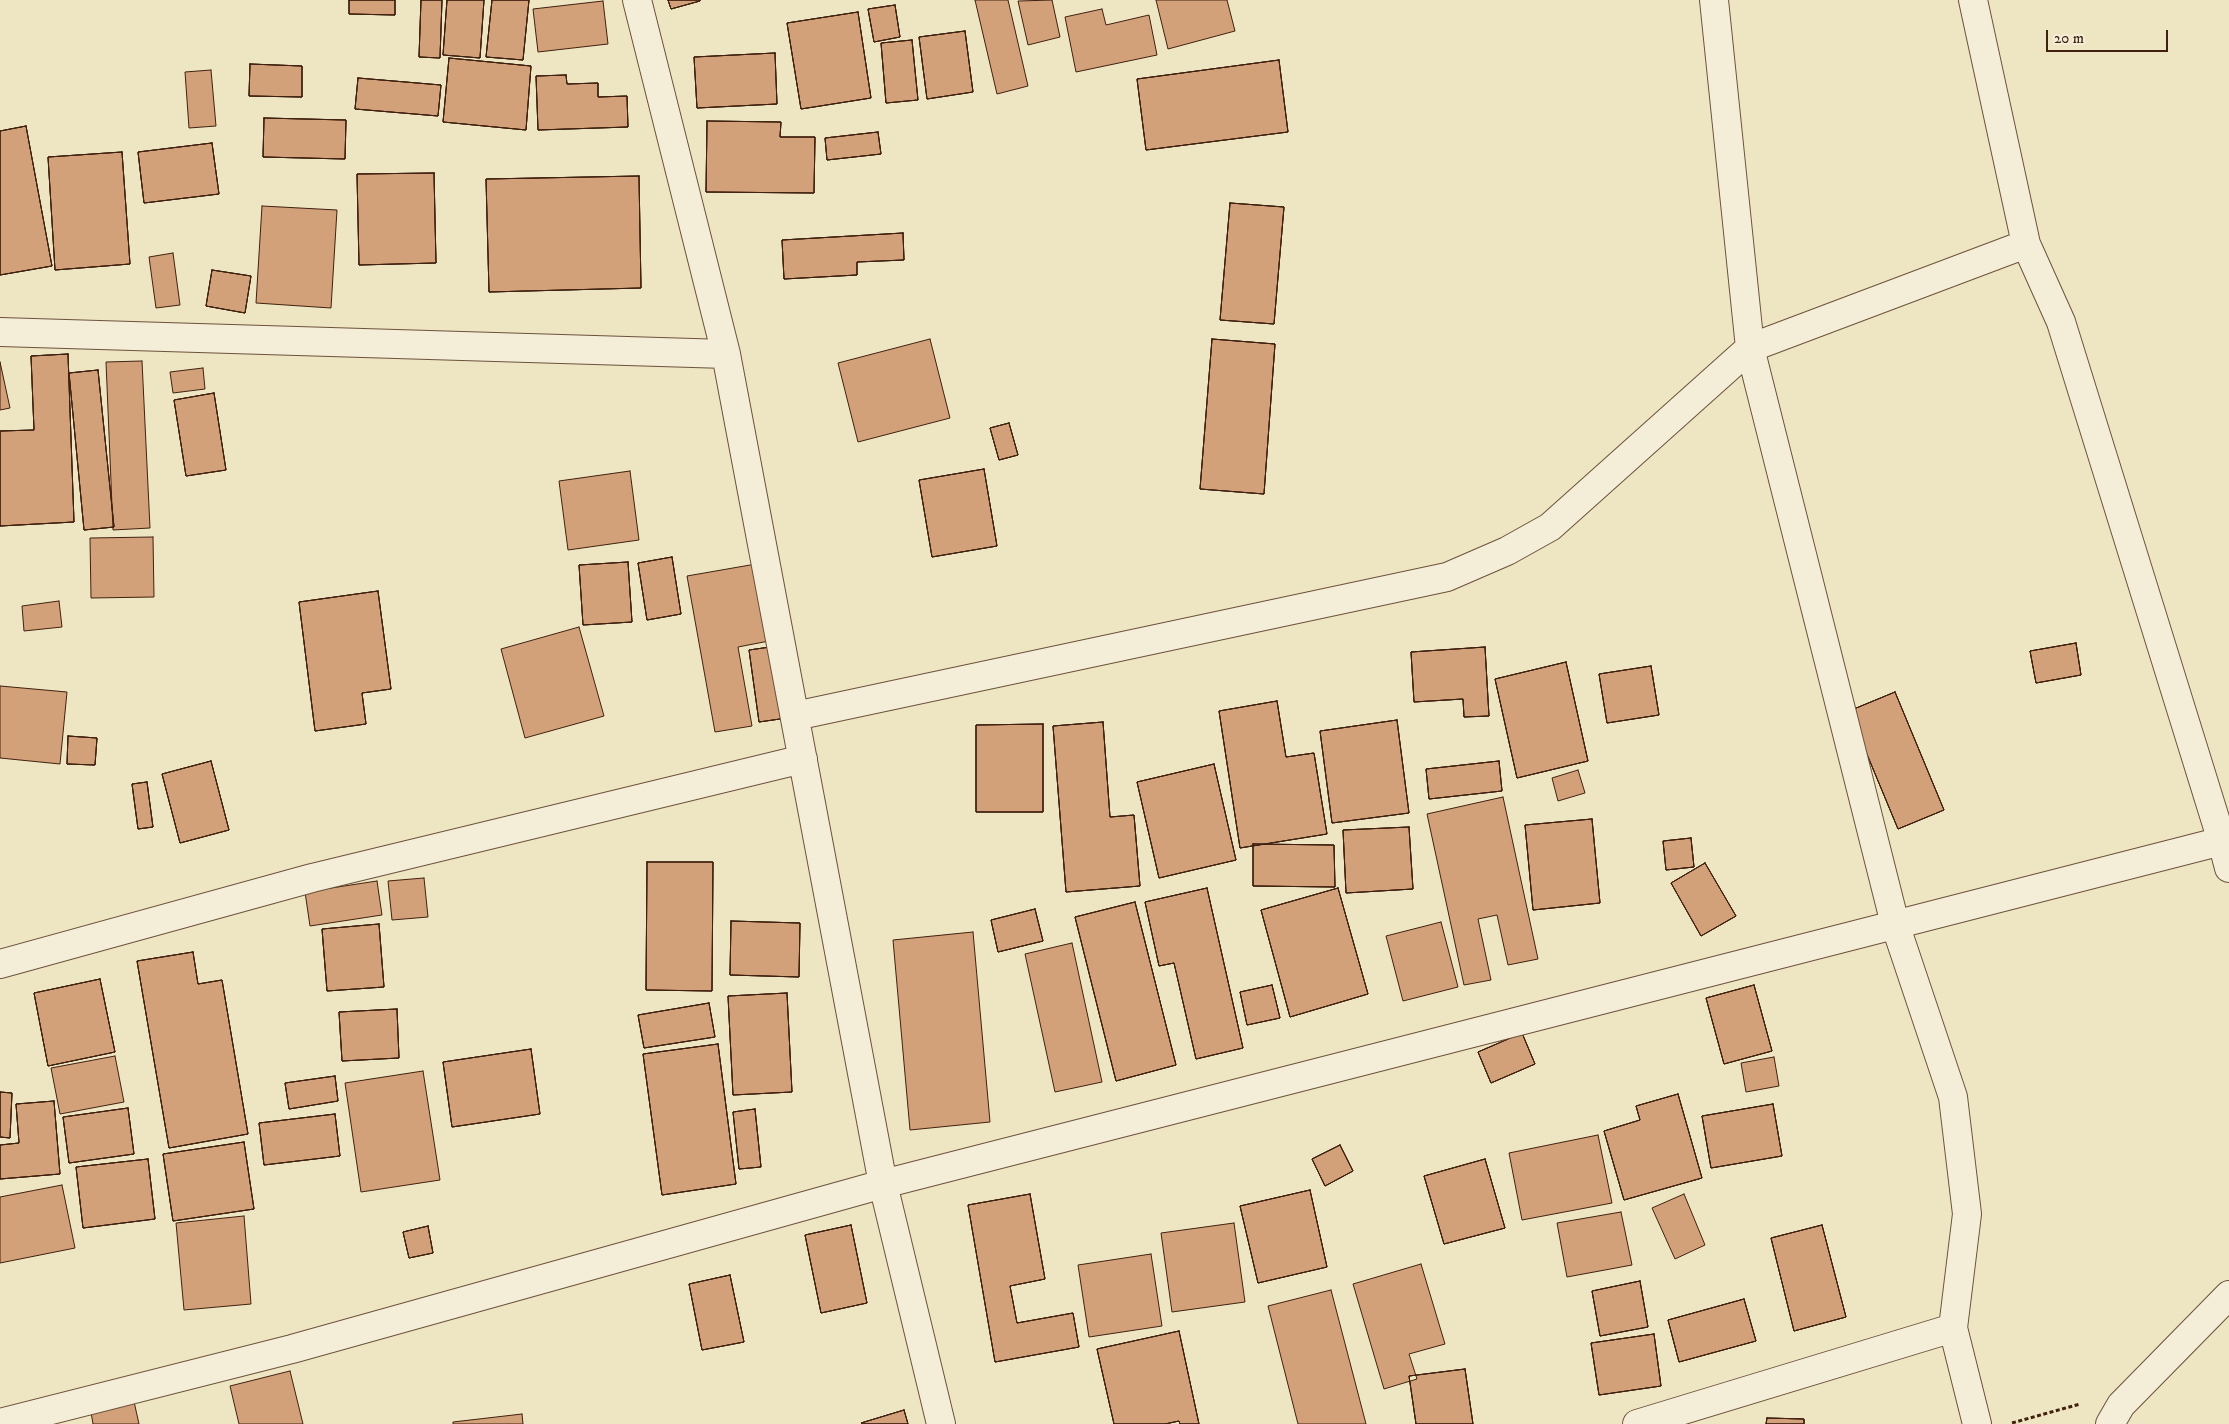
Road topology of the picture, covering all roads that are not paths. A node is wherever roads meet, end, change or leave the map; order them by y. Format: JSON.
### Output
{"nodes":[{"id":1,"x":637,"y":0,"type":"edge"},
{"id":2,"x":1714,"y":0,"type":"edge"},
{"id":3,"x":1973,"y":0,"type":"edge"},
{"id":4,"x":2026,"y":244,"type":"junction"},
{"id":5,"x":0,"y":332,"type":"edge"},
{"id":6,"x":1750,"y":348,"type":"junction"},
{"id":7,"x":726,"y":354,"type":"junction"},
{"id":8,"x":795,"y":716,"type":"junction"},
{"id":9,"x":803,"y":759,"type":"junction"},
{"id":10,"x":2222,"y":841,"type":"junction"},
{"id":11,"x":2229,"y":868,"type":"edge"},
{"id":12,"x":1895,"y":924,"type":"junction"},
{"id":13,"x":0,"y":964,"type":"edge"},
{"id":14,"x":883,"y":1184,"type":"junction"},
{"id":15,"x":2229,"y":1296,"type":"edge"},
{"id":16,"x":1954,"y":1328,"type":"junction"},
{"id":17,"x":2116,"y":1414,"type":"edge"},
{"id":18,"x":0,"y":1423,"type":"edge"},
{"id":19,"x":941,"y":1424,"type":"edge"},
{"id":20,"x":1637,"y":1424,"type":"edge"},
{"id":21,"x":1977,"y":1424,"type":"edge"}],
"edges":[{"from":1,"to":7,"type":"street"},
{"from":2,"to":6,"type":"street"},
{"from":3,"to":4,"type":"street"},
{"from":4,"to":6,"type":"street"},
{"from":4,"to":10,"type":"street"},
{"from":5,"to":7,"type":"street"},
{"from":6,"to":8,"type":"street"},
{"from":6,"to":12,"type":"street"},
{"from":7,"to":8,"type":"street"},
{"from":8,"to":9,"type":"street"},
{"from":9,"to":13,"type":"street"},
{"from":9,"to":14,"type":"street"},
{"from":10,"to":11,"type":"street"},
{"from":10,"to":12,"type":"street"},
{"from":12,"to":14,"type":"street"},
{"from":12,"to":16,"type":"street"},
{"from":14,"to":18,"type":"street"},
{"from":14,"to":19,"type":"street"},
{"from":15,"to":17,"type":"street"},
{"from":16,"to":20,"type":"street"},
{"from":16,"to":21,"type":"street"}]}
